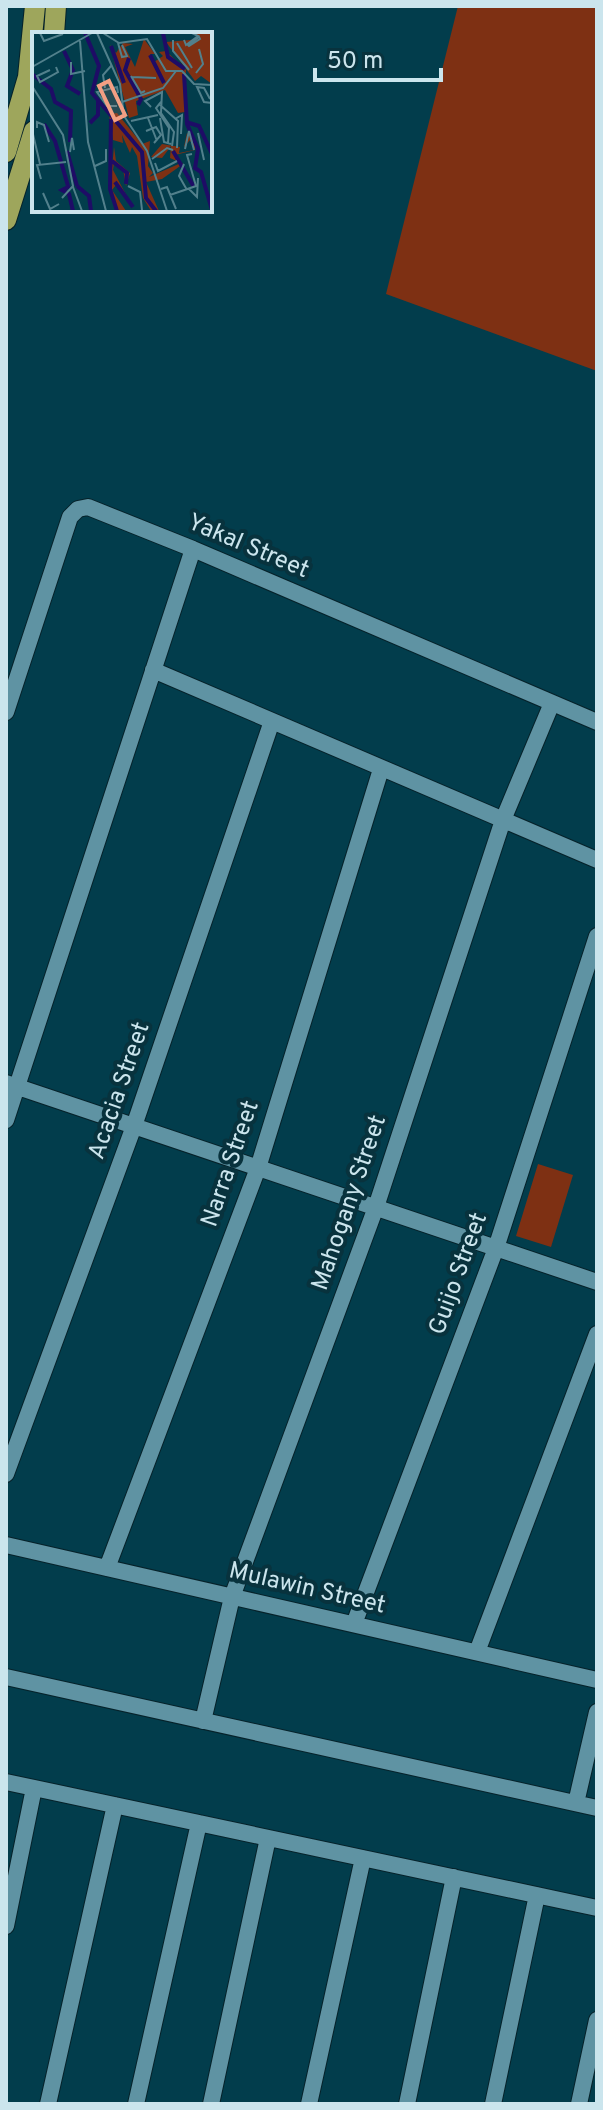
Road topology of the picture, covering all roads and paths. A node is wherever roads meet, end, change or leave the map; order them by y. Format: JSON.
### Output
{"nodes":[{"id":1,"x":35,"y":6,"type":"edge"},
{"id":2,"x":56,"y":6,"type":"edge"},
{"id":3,"x":32,"y":32,"type":"edge"},
{"id":4,"x":54,"y":32,"type":"edge"},
{"id":5,"x":32,"y":36,"type":"edge"},
{"id":6,"x":32,"y":137,"type":"edge"},
{"id":7,"x":6,"y":152,"type":"edge"},
{"id":8,"x":6,"y":220,"type":"edge"},
{"id":9,"x":193,"y":549,"type":"junction"},
{"id":10,"x":153,"y":670,"type":"junction"},
{"id":11,"x":552,"y":703,"type":"junction"},
{"id":12,"x":6,"y":712,"type":"edge"},
{"id":13,"x":272,"y":721,"type":"junction"},
{"id":14,"x":597,"y":722,"type":"edge"},
{"id":15,"x":381,"y":769,"type":"junction"},
{"id":16,"x":503,"y":820,"type":"junction"},
{"id":17,"x":597,"y":860,"type":"edge"},
{"id":18,"x":597,"y":936,"type":"edge"},
{"id":19,"x":12,"y":1085,"type":"edge"},
{"id":20,"x":6,"y":1120,"type":"edge"},
{"id":21,"x":134,"y":1126,"type":"junction"},
{"id":22,"x":258,"y":1168,"type":"junction"},
{"id":23,"x":376,"y":1207,"type":"junction"},
{"id":24,"x":496,"y":1248,"type":"junction"},
{"id":25,"x":597,"y":1282,"type":"edge"},
{"id":26,"x":597,"y":1334,"type":"edge"},
{"id":27,"x":6,"y":1474,"type":"edge"},
{"id":28,"x":6,"y":1545,"type":"edge"},
{"id":29,"x":107,"y":1568,"type":"junction"},
{"id":30,"x":232,"y":1597,"type":"junction"},
{"id":31,"x":354,"y":1624,"type":"junction"},
{"id":32,"x":477,"y":1652,"type":"junction"},
{"id":33,"x":6,"y":1677,"type":"edge"},
{"id":34,"x":597,"y":1680,"type":"edge"},
{"id":35,"x":597,"y":1712,"type":"edge"},
{"id":36,"x":203,"y":1721,"type":"junction"},
{"id":37,"x":6,"y":1782,"type":"edge"},
{"id":38,"x":34,"y":1788,"type":"junction"},
{"id":39,"x":576,"y":1803,"type":"junction"},
{"id":40,"x":115,"y":1805,"type":"junction"},
{"id":41,"x":597,"y":1808,"type":"edge"},
{"id":42,"x":199,"y":1823,"type":"junction"},
{"id":43,"x":268,"y":1838,"type":"junction"},
{"id":44,"x":363,"y":1858,"type":"junction"},
{"id":45,"x":454,"y":1877,"type":"junction"},
{"id":46,"x":537,"y":1895,"type":"junction"},
{"id":47,"x":597,"y":1908,"type":"edge"},
{"id":48,"x":6,"y":1926,"type":"edge"},
{"id":49,"x":597,"y":2020,"type":"edge"},
{"id":50,"x":48,"y":2104,"type":"edge"},
{"id":51,"x":136,"y":2104,"type":"edge"},
{"id":52,"x":211,"y":2104,"type":"edge"},
{"id":53,"x":309,"y":2104,"type":"edge"},
{"id":54,"x":407,"y":2104,"type":"edge"},
{"id":55,"x":493,"y":2104,"type":"edge"},
{"id":56,"x":579,"y":2104,"type":"edge"}],
"edges":[{"from":1,"to":3,"type":"main road"},
{"from":2,"to":4,"type":"main road"},
{"from":5,"to":7,"type":"main road"},
{"from":6,"to":8,"type":"main road"},
{"from":9,"to":10,"type":"street"},
{"from":9,"to":11,"type":"street","name":"Yakal Street"},
{"from":9,"to":12,"type":"street","name":"Yakal Street"},
{"from":10,"to":13,"type":"street"},
{"from":10,"to":19,"type":"street"},
{"from":11,"to":14,"type":"street","name":"Yakal Street"},
{"from":11,"to":16,"type":"street","name":"Mahogany Street"},
{"from":13,"to":15,"type":"street"},
{"from":13,"to":21,"type":"street","name":"Acacia Street"},
{"from":15,"to":16,"type":"street"},
{"from":15,"to":22,"type":"street","name":"Narra Street"},
{"from":16,"to":17,"type":"street"},
{"from":16,"to":23,"type":"street","name":"Mahogany Street"},
{"from":18,"to":24,"type":"street","name":"Guijo Street"},
{"from":19,"to":20,"type":"street"},
{"from":19,"to":21,"type":"street"},
{"from":21,"to":22,"type":"street"},
{"from":21,"to":27,"type":"street","name":"Acacia Street"},
{"from":22,"to":23,"type":"street"},
{"from":22,"to":29,"type":"street","name":"Narra Street"},
{"from":23,"to":24,"type":"street"},
{"from":23,"to":30,"type":"street","name":"Mahogany Street"},
{"from":24,"to":25,"type":"street"},
{"from":24,"to":31,"type":"street","name":"Guijo Street"},
{"from":26,"to":32,"type":"street"},
{"from":28,"to":29,"type":"street","name":"Mulawin Street"},
{"from":29,"to":30,"type":"street","name":"Mulawin Street"},
{"from":30,"to":31,"type":"street","name":"Mulawin Street"},
{"from":30,"to":36,"type":"street","name":"Mahogany Street"},
{"from":31,"to":32,"type":"street","name":"Mulawin Street"},
{"from":32,"to":34,"type":"street","name":"Mulawin Street"},
{"from":33,"to":36,"type":"street"},
{"from":35,"to":39,"type":"street"},
{"from":36,"to":39,"type":"street"},
{"from":37,"to":38,"type":"street"},
{"from":38,"to":40,"type":"street"},
{"from":38,"to":48,"type":"street"},
{"from":39,"to":41,"type":"street"},
{"from":40,"to":42,"type":"street"},
{"from":40,"to":50,"type":"street"},
{"from":42,"to":43,"type":"street"},
{"from":42,"to":51,"type":"street"},
{"from":43,"to":44,"type":"street"},
{"from":43,"to":52,"type":"street"},
{"from":44,"to":45,"type":"street"},
{"from":44,"to":53,"type":"street"},
{"from":45,"to":46,"type":"street"},
{"from":45,"to":54,"type":"street"},
{"from":46,"to":47,"type":"street"},
{"from":46,"to":55,"type":"street"},
{"from":49,"to":56,"type":"street"}]}
